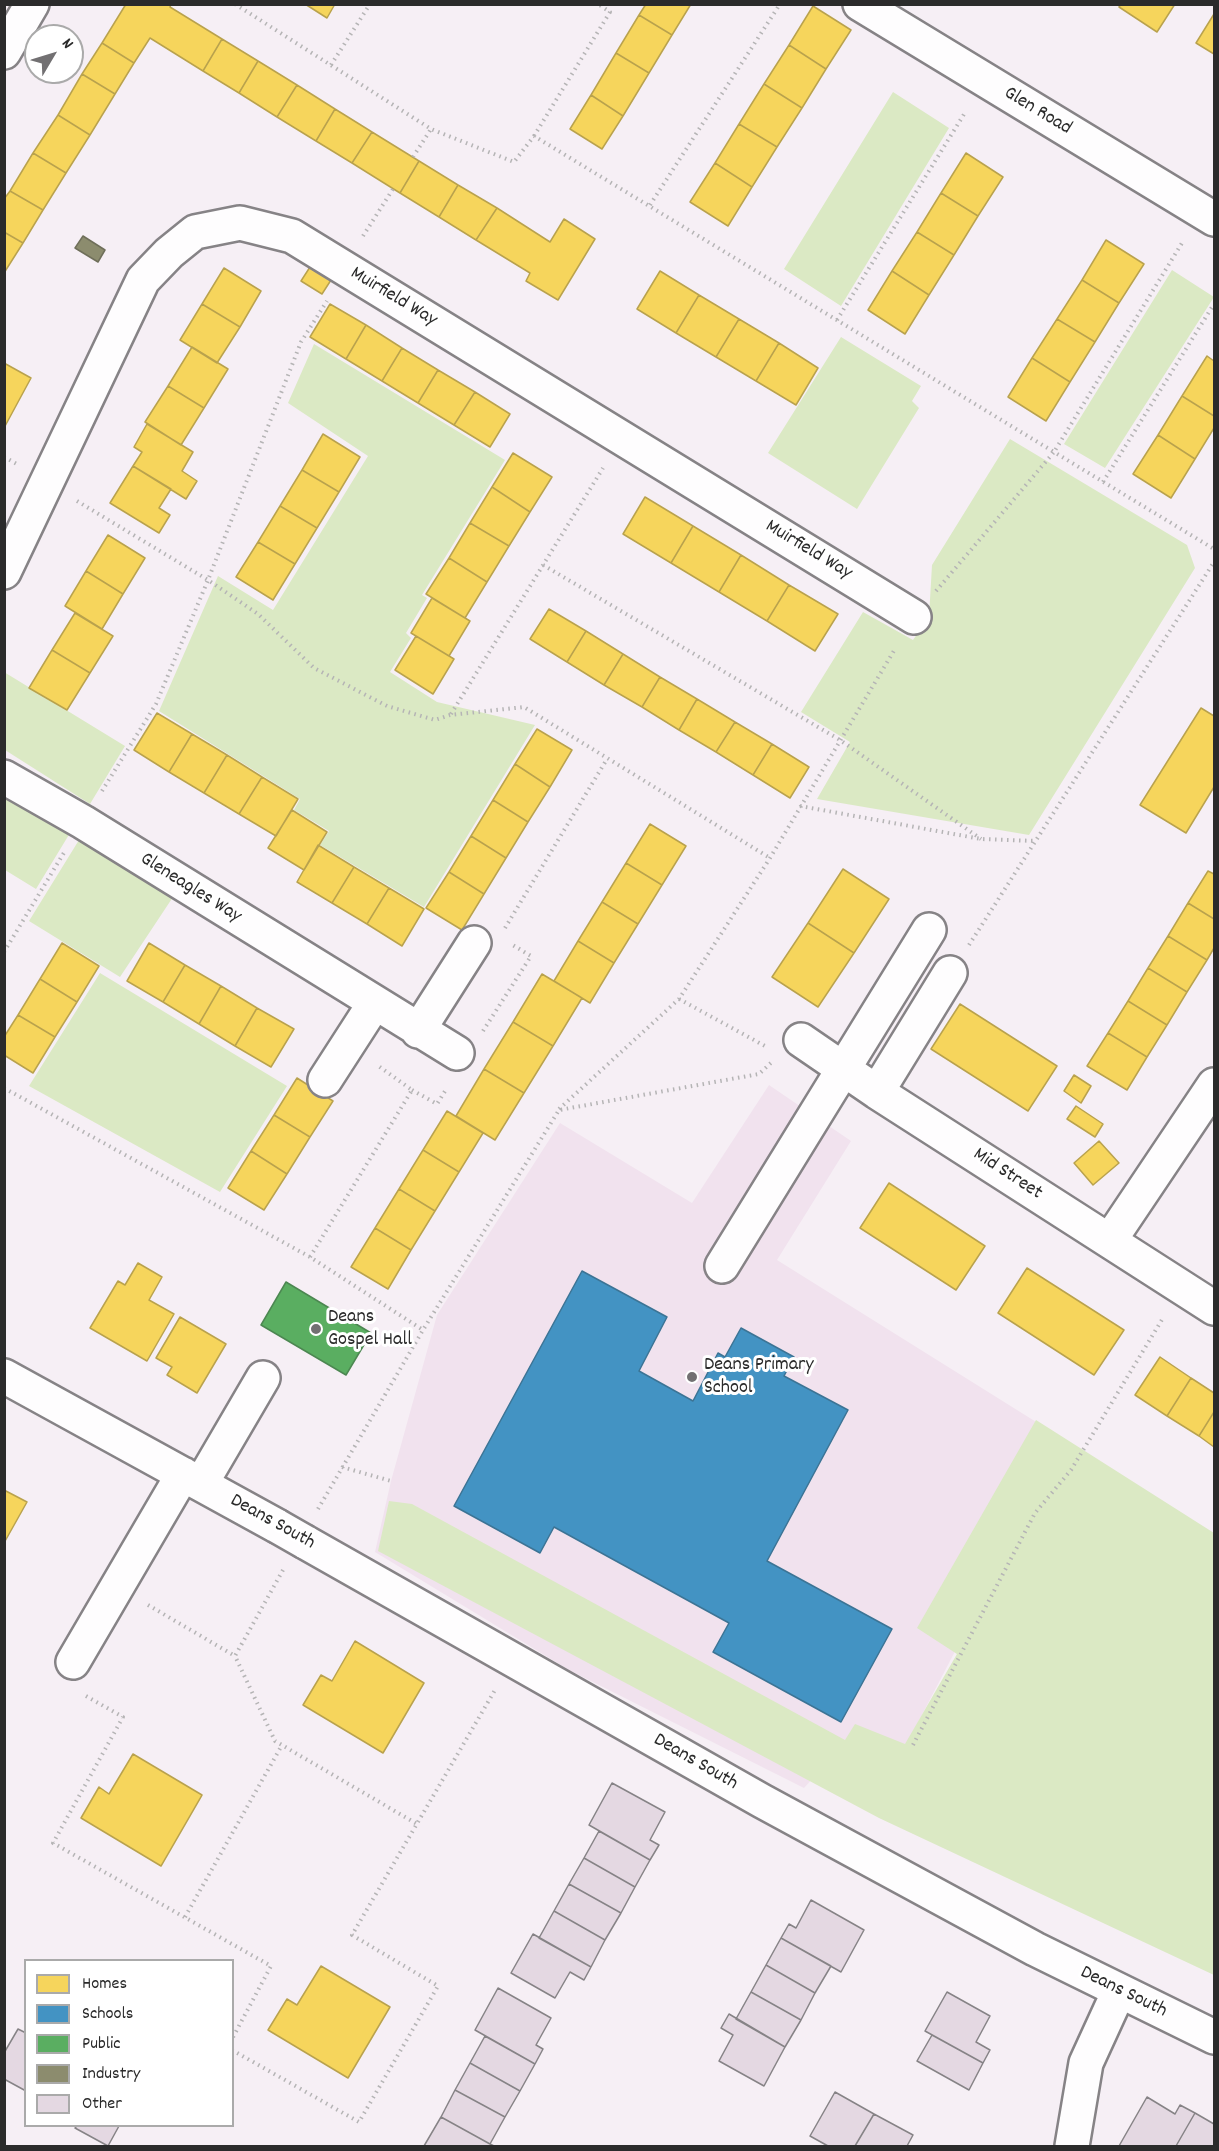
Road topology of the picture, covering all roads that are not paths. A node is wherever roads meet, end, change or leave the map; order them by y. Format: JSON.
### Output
{"nodes":[{"id":1,"x":32,"y":4,"type":"edge"},
{"id":2,"x":860,"y":4,"type":"edge"},
{"id":3,"x":4,"y":52,"type":"edge"},
{"id":4,"x":1208,"y":216,"type":"edge"},
{"id":5,"x":4,"y":572,"type":"edge"},
{"id":6,"x":914,"y":617,"type":"road end"},
{"id":7,"x":4,"y":777,"type":"edge"},
{"id":8,"x":929,"y":930,"type":"dead end"},
{"id":9,"x":474,"y":943,"type":"road end"},
{"id":10,"x":950,"y":973,"type":"road end"},
{"id":11,"x":374,"y":1004,"type":"junction"},
{"id":12,"x":418,"y":1030,"type":"junction"},
{"id":13,"x":791,"y":1048,"type":"road end"},
{"id":14,"x":457,"y":1053,"type":"dead end"},
{"id":15,"x":842,"y":1068,"type":"junction"},
{"id":16,"x":325,"y":1080,"type":"dead end"},
{"id":17,"x":1215,"y":1084,"type":"edge"},
{"id":18,"x":877,"y":1092,"type":"junction"},
{"id":19,"x":1110,"y":1240,"type":"junction"},
{"id":20,"x":722,"y":1266,"type":"dead end"},
{"id":21,"x":1215,"y":1308,"type":"edge"},
{"id":22,"x":4,"y":1376,"type":"edge"},
{"id":23,"x":263,"y":1378,"type":"dead end"},
{"id":24,"x":192,"y":1479,"type":"junction"},
{"id":25,"x":73,"y":1662,"type":"road end"},
{"id":26,"x":1119,"y":1991,"type":"junction"},
{"id":27,"x":1215,"y":2037,"type":"edge"},
{"id":28,"x":1072,"y":2146,"type":"edge"}],
"edges":[{"from":1,"to":3,"type":"street"},
{"from":2,"to":4,"type":"street","name":"Glen Road"},
{"from":5,"to":6,"type":"street","name":"Muirfield Way"},
{"from":7,"to":11,"type":"street","name":"Gleneagles Way"},
{"from":8,"to":15,"type":"street"},
{"from":9,"to":12,"type":"street"},
{"from":10,"to":18,"type":"street"},
{"from":11,"to":12,"type":"street","name":"Gleneagles Way"},
{"from":11,"to":16,"type":"street"},
{"from":12,"to":14,"type":"street","name":"Gleneagles Way"},
{"from":13,"to":15,"type":"street","name":"Mid Street"},
{"from":15,"to":18,"type":"street","name":"Mid Street"},
{"from":15,"to":20,"type":"street"},
{"from":17,"to":19,"type":"street"},
{"from":18,"to":19,"type":"street","name":"Mid Street"},
{"from":19,"to":21,"type":"street","name":"Mid Street"},
{"from":22,"to":24,"type":"street","name":"Deans South"},
{"from":23,"to":24,"type":"street"},
{"from":24,"to":25,"type":"street"},
{"from":24,"to":26,"type":"street","name":"Deans South","bridge":true},
{"from":26,"to":27,"type":"street","name":"Deans South"},
{"from":26,"to":28,"type":"street"}]}
